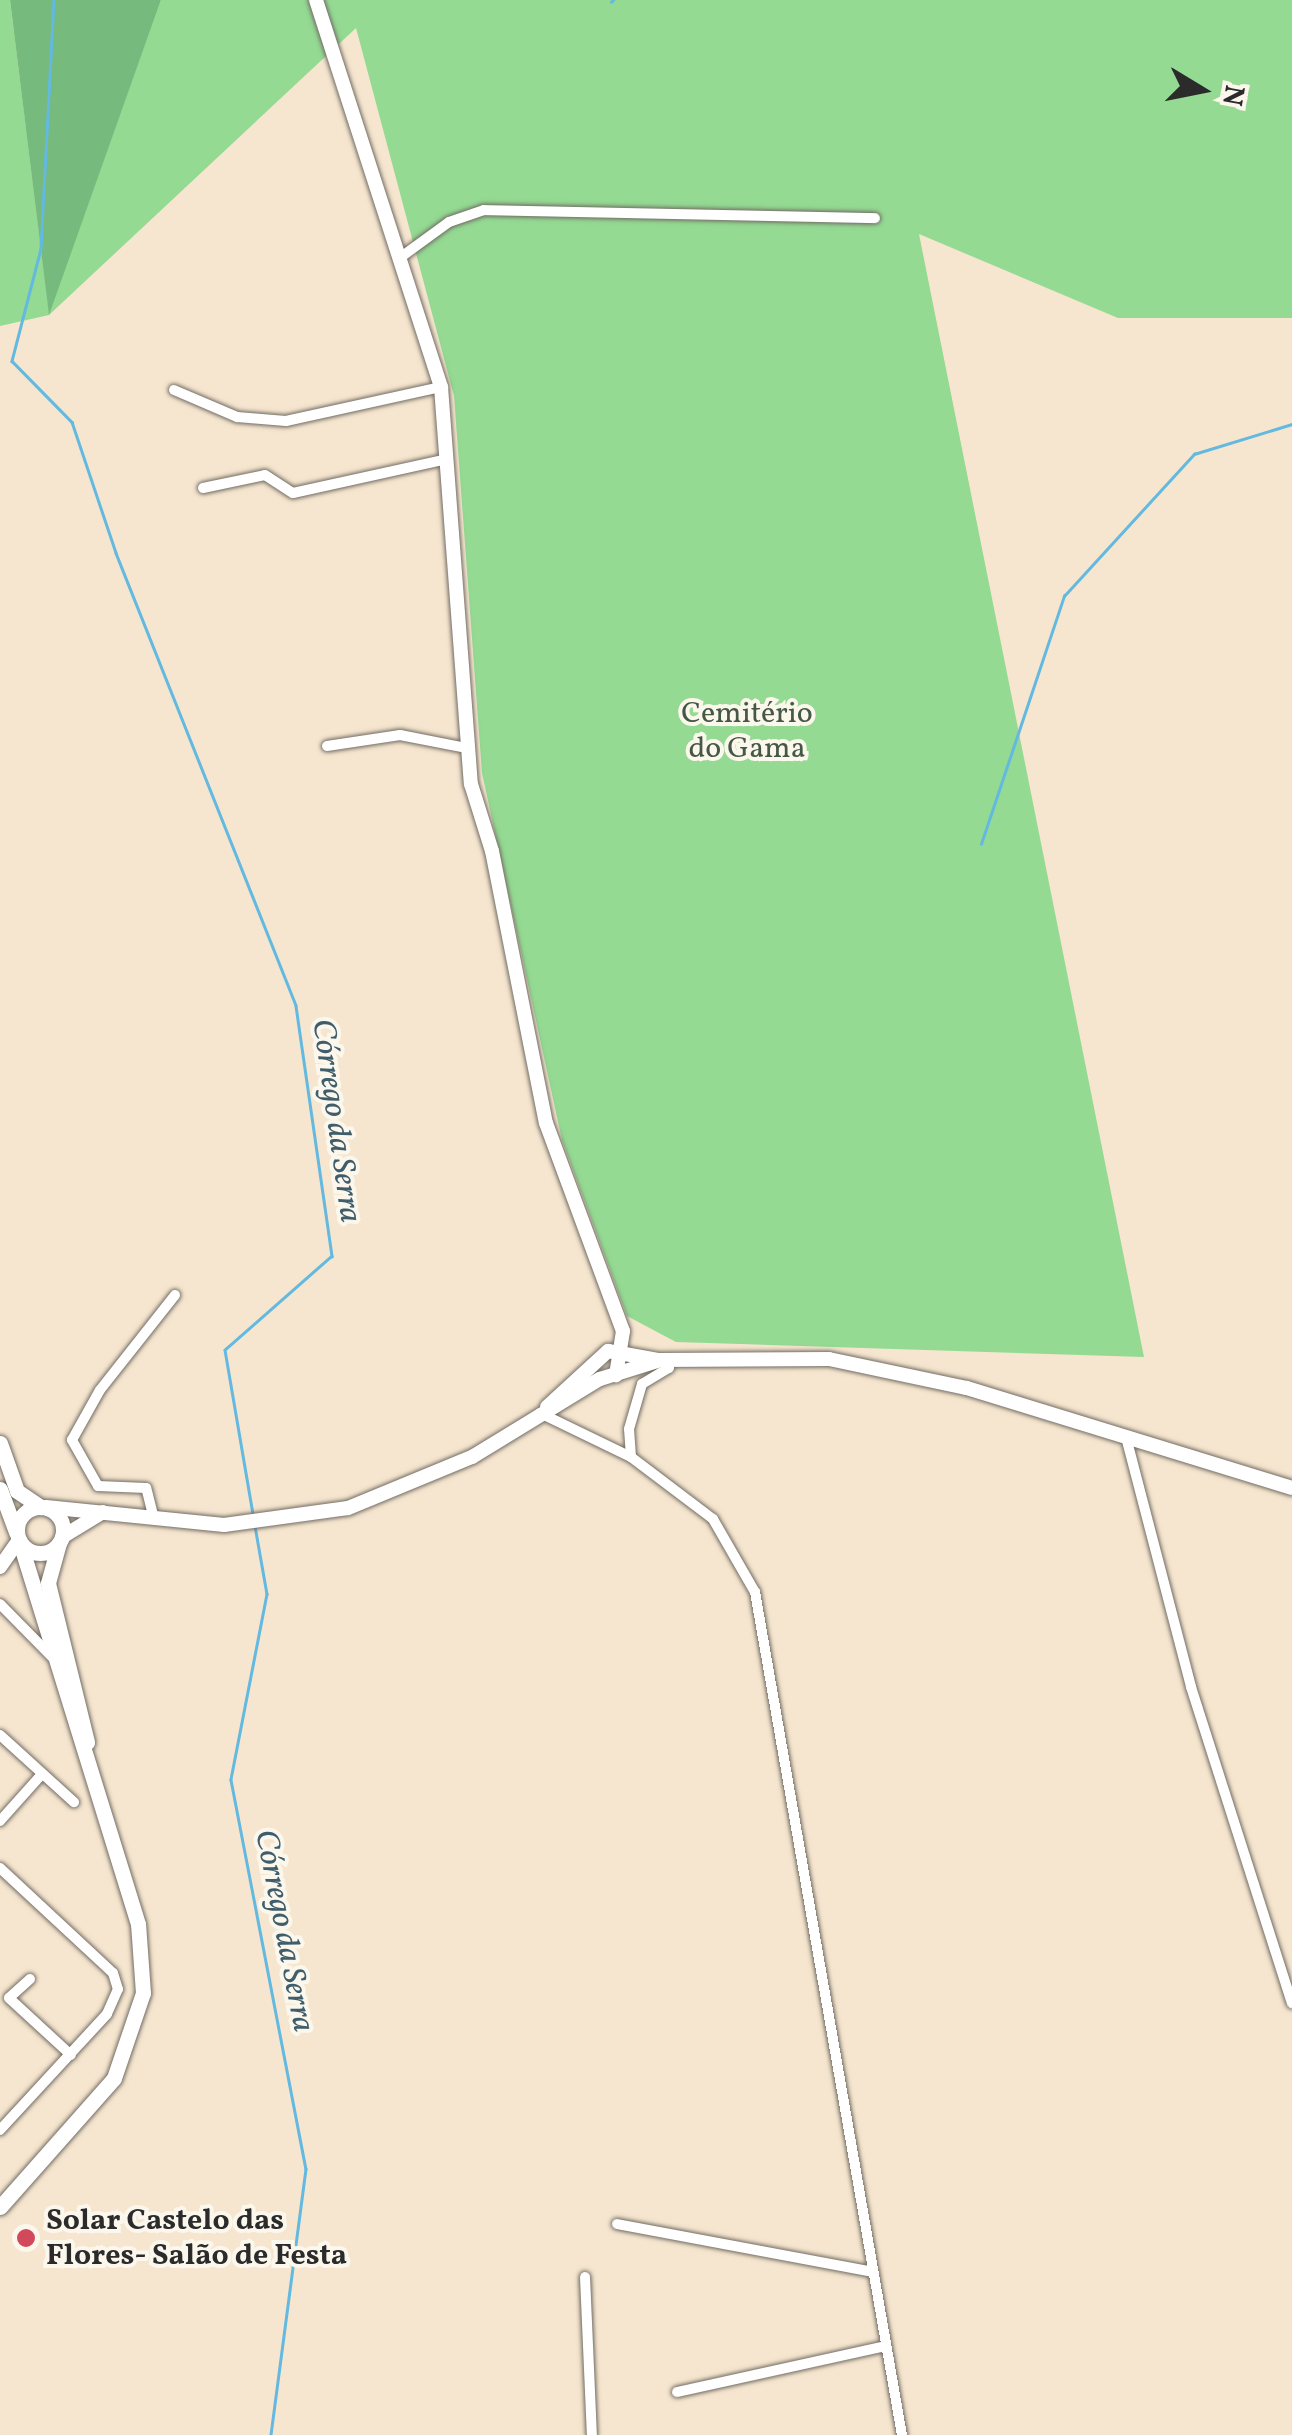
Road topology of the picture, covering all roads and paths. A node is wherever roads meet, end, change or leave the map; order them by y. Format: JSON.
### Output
{"nodes":[{"id":1,"x":319,"y":1,"type":"edge"},
{"id":2,"x":875,"y":218,"type":"dead end"},
{"id":3,"x":401,"y":257,"type":"junction"},
{"id":4,"x":441,"y":387,"type":"junction"},
{"id":5,"x":174,"y":390,"type":"dead end"},
{"id":6,"x":444,"y":460,"type":"junction"},
{"id":7,"x":203,"y":488,"type":"dead end"},
{"id":8,"x":327,"y":746,"type":"dead end"},
{"id":9,"x":466,"y":748,"type":"junction"},
{"id":10,"x":175,"y":1295,"type":"dead end"},
{"id":11,"x":617,"y":1352,"type":"junction"},
{"id":12,"x":594,"y":1360,"type":"junction"},
{"id":13,"x":665,"y":1360,"type":"junction"},
{"id":14,"x":616,"y":1374,"type":"junction"},
{"id":15,"x":600,"y":1379,"type":"junction"},
{"id":16,"x":543,"y":1410,"type":"junction"},
{"id":17,"x":1126,"y":1437,"type":"junction"},
{"id":18,"x":0,"y":1443,"type":"edge"},
{"id":19,"x":631,"y":1457,"type":"junction"},
{"id":20,"x":1292,"y":1488,"type":"edge"},
{"id":21,"x":0,"y":1489,"type":"edge"},
{"id":22,"x":43,"y":1507,"type":"junction"},
{"id":23,"x":103,"y":1512,"type":"junction"},
{"id":24,"x":154,"y":1520,"type":"junction"},
{"id":25,"x":18,"y":1538,"type":"junction"},
{"id":26,"x":61,"y":1540,"type":"junction"},
{"id":27,"x":0,"y":1568,"type":"edge"},
{"id":28,"x":0,"y":1604,"type":"edge"},
{"id":29,"x":53,"y":1658,"type":"junction"},
{"id":30,"x":0,"y":1735,"type":"edge"},
{"id":31,"x":91,"y":1771,"type":"junction"},
{"id":32,"x":42,"y":1774,"type":"junction"},
{"id":33,"x":74,"y":1802,"type":"dead end"},
{"id":34,"x":0,"y":1822,"type":"edge"},
{"id":35,"x":0,"y":1868,"type":"edge"},
{"id":36,"x":30,"y":1979,"type":"dead end"},
{"id":37,"x":9,"y":1998,"type":"junction"},
{"id":38,"x":1292,"y":2004,"type":"edge"},
{"id":39,"x":0,"y":2008,"type":"edge"},
{"id":40,"x":70,"y":2055,"type":"junction"},
{"id":41,"x":2,"y":2124,"type":"edge"},
{"id":42,"x":0,"y":2207,"type":"edge"},
{"id":43,"x":617,"y":2224,"type":"dead end"},
{"id":44,"x":873,"y":2272,"type":"junction"},
{"id":45,"x":586,"y":2277,"type":"dead end"},
{"id":46,"x":886,"y":2346,"type":"junction"},
{"id":47,"x":676,"y":2392,"type":"dead end"},
{"id":48,"x":592,"y":2435,"type":"edge"},
{"id":49,"x":902,"y":2435,"type":"edge"}],
"edges":[{"from":1,"to":3,"type":"main road"},
{"from":2,"to":3,"type":"street"},
{"from":3,"to":4,"type":"main road"},
{"from":4,"to":5,"type":"street"},
{"from":4,"to":6,"type":"main road"},
{"from":6,"to":7,"type":"street"},
{"from":6,"to":9,"type":"main road"},
{"from":8,"to":9,"type":"street"},
{"from":9,"to":11,"type":"main road"},
{"from":10,"to":24,"type":"street"},
{"from":11,"to":12,"type":"main road"},
{"from":11,"to":13,"type":"main road"},
{"from":11,"to":14,"type":"main road"},
{"from":12,"to":15,"type":"main road"},
{"from":12,"to":16,"type":"main road"},
{"from":13,"to":14,"type":"main road"},
{"from":13,"to":17,"type":"main road"},
{"from":13,"to":19,"type":"street"},
{"from":14,"to":15,"type":"main road"},
{"from":15,"to":16,"type":"main road"},
{"from":16,"to":19,"type":"street"},
{"from":16,"to":24,"type":"main road"},
{"from":17,"to":20,"type":"main road"},
{"from":17,"to":38,"type":"street"},
{"from":18,"to":22,"type":"main road"},
{"from":19,"to":44,"type":"street"},
{"from":21,"to":25,"type":"main road"},
{"from":22,"to":23,"type":"main road"},
{"from":22,"to":25,"type":"main road"},
{"from":22,"to":26,"type":"main road"},
{"from":23,"to":24,"type":"main road"},
{"from":23,"to":26,"type":"main road"},
{"from":25,"to":26,"type":"main road"},
{"from":25,"to":27,"type":"main road"},
{"from":25,"to":29,"type":"main road"},
{"from":26,"to":31,"type":"main road"},
{"from":28,"to":29,"type":"street"},
{"from":29,"to":31,"type":"main road"},
{"from":30,"to":32,"type":"street"},
{"from":31,"to":42,"type":"main road"},
{"from":32,"to":33,"type":"street"},
{"from":32,"to":34,"type":"street"},
{"from":35,"to":40,"type":"street"},
{"from":36,"to":37,"type":"street"},
{"from":37,"to":39,"type":"street"},
{"from":37,"to":40,"type":"street"},
{"from":40,"to":41,"type":"street"},
{"from":43,"to":44,"type":"street"},
{"from":44,"to":46,"type":"street"},
{"from":45,"to":48,"type":"street"},
{"from":46,"to":47,"type":"street"},
{"from":46,"to":49,"type":"street"}]}
